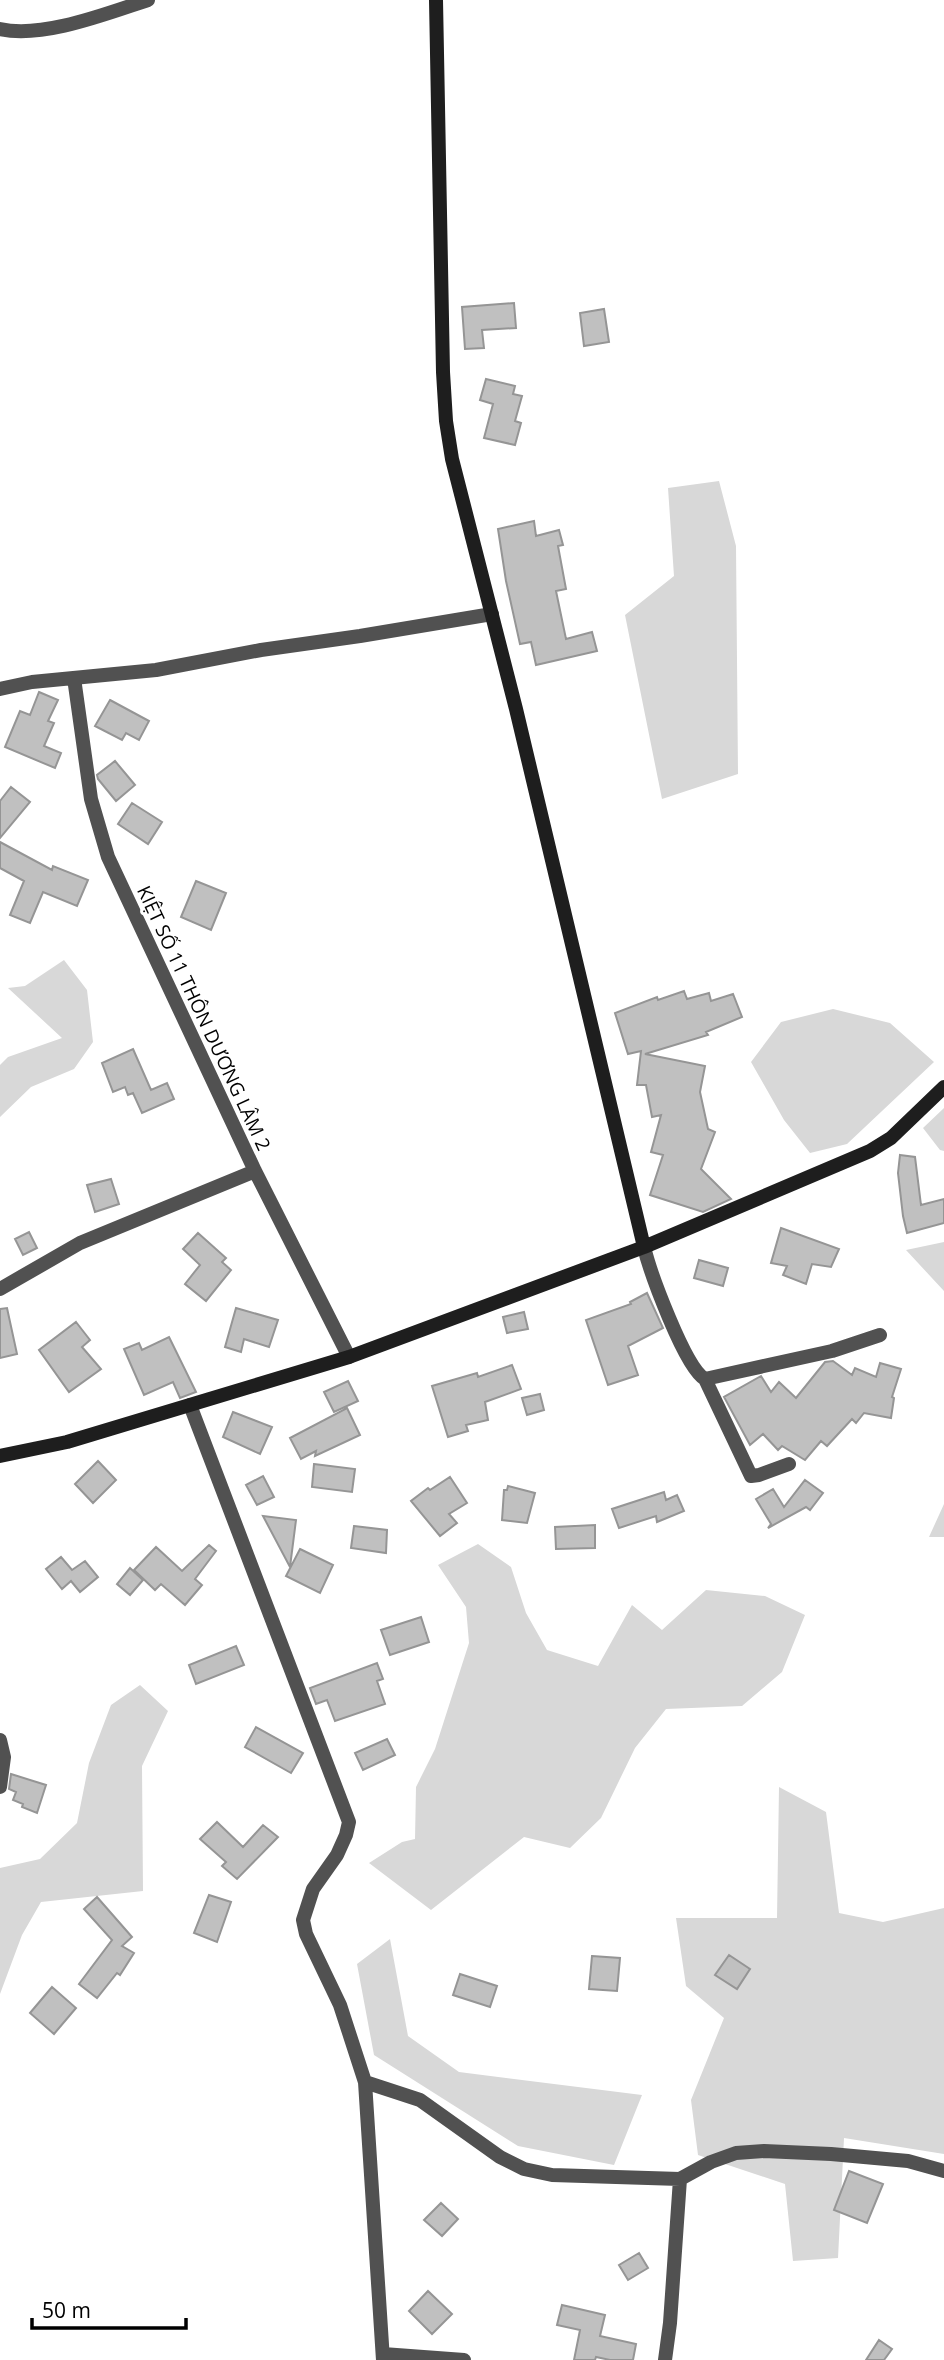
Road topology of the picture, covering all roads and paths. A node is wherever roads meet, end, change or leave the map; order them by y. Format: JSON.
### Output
{"nodes":[{"id":1,"x":148,"y":0,"type":"edge"},
{"id":2,"x":436,"y":0,"type":"edge"},
{"id":3,"x":0,"y":29,"type":"edge"},
{"id":4,"x":492,"y":614,"type":"junction"},
{"id":5,"x":74,"y":678,"type":"junction"},
{"id":6,"x":0,"y":690,"type":"edge"},
{"id":7,"x":944,"y":1087,"type":"edge"},
{"id":8,"x":255,"y":1171,"type":"junction"},
{"id":9,"x":644,"y":1247,"type":"junction"},
{"id":10,"x":0,"y":1289,"type":"edge"},
{"id":11,"x":880,"y":1335,"type":"dead end"},
{"id":12,"x":349,"y":1357,"type":"junction"},
{"id":13,"x":705,"y":1379,"type":"junction"},
{"id":14,"x":190,"y":1405,"type":"junction"},
{"id":15,"x":0,"y":1456,"type":"edge"},
{"id":16,"x":789,"y":1464,"type":"dead end"},
{"id":17,"x":0,"y":1740,"type":"edge"},
{"id":18,"x":0,"y":1787,"type":"edge"},
{"id":19,"x":365,"y":2082,"type":"junction"},
{"id":20,"x":944,"y":2171,"type":"edge"},
{"id":21,"x":680,"y":2179,"type":"junction"},
{"id":22,"x":383,"y":2357,"type":"edge"},
{"id":23,"x":464,"y":2360,"type":"edge"},
{"id":24,"x":665,"y":2360,"type":"edge"}],
"edges":[{"from":1,"to":3,"type":"street"},
{"from":2,"to":4,"type":"street"},
{"from":4,"to":5,"type":"street"},
{"from":4,"to":9,"type":"street"},
{"from":5,"to":6,"type":"street"},
{"from":5,"to":8,"type":"street","name":"KIỆT SỐ 11 THÔN DƯƠNG LÂM 2"},
{"from":7,"to":9,"type":"street"},
{"from":8,"to":10,"type":"street"},
{"from":8,"to":12,"type":"street","name":"KIỆT SỐ 11 THÔN DƯƠNG LÂM 2"},
{"from":9,"to":12,"type":"street"},
{"from":9,"to":13,"type":"street"},
{"from":11,"to":13,"type":"street"},
{"from":12,"to":14,"type":"street"},
{"from":13,"to":16,"type":"street"},
{"from":14,"to":15,"type":"street"},
{"from":14,"to":19,"type":"street"},
{"from":17,"to":18,"type":"street"},
{"from":19,"to":21,"type":"street"},
{"from":19,"to":22,"type":"street"},
{"from":20,"to":21,"type":"street"},
{"from":21,"to":24,"type":"street"},
{"from":22,"to":23,"type":"street"}]}
